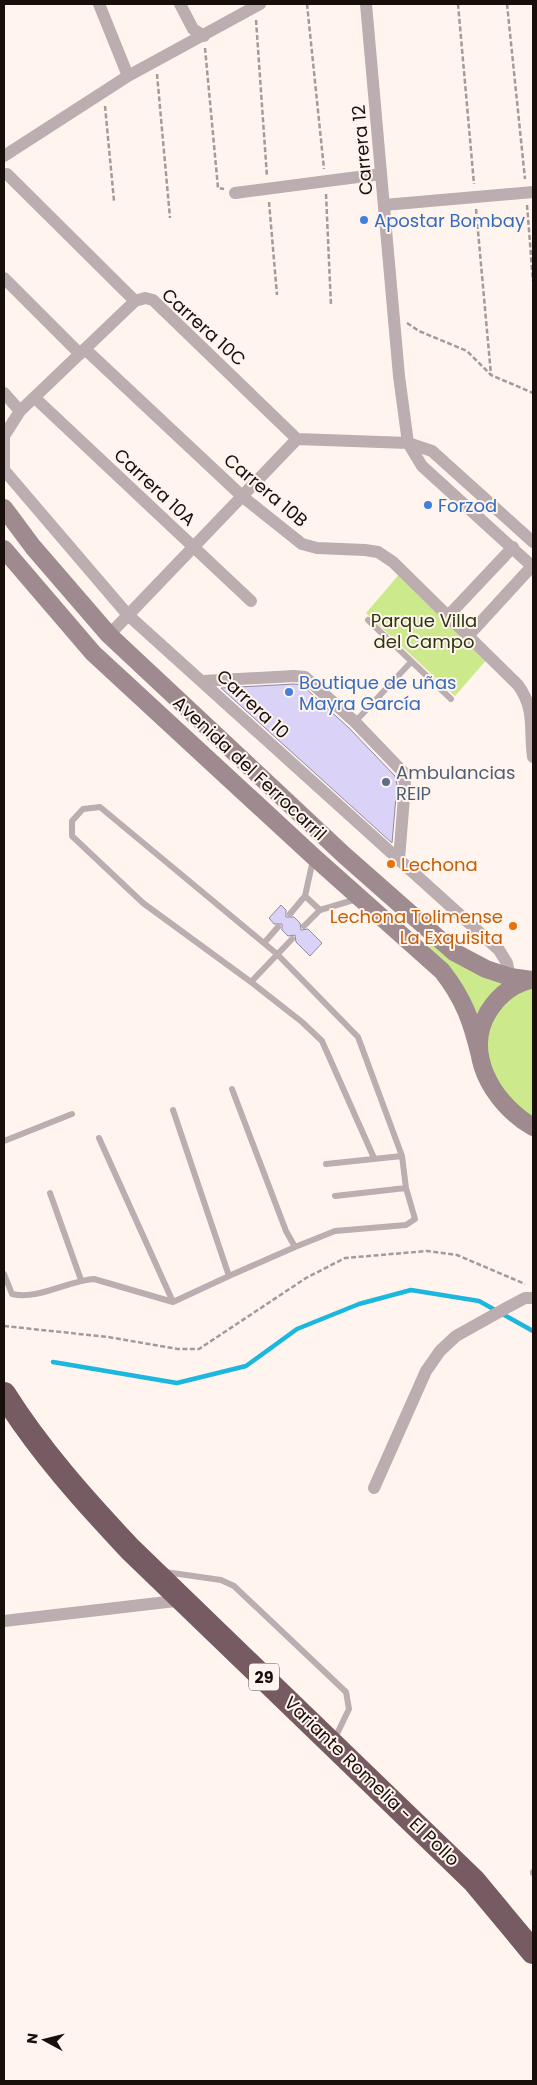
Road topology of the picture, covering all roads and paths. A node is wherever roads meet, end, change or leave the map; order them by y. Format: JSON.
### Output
{"nodes":[{"id":1,"x":99,"y":4,"type":"edge"},
{"id":2,"x":180,"y":4,"type":"edge"},
{"id":3,"x":307,"y":4,"type":"edge"},
{"id":4,"x":366,"y":4,"type":"edge"},
{"id":5,"x":507,"y":4,"type":"edge"},
{"id":6,"x":258,"y":5,"type":"edge"},
{"id":7,"x":204,"y":36,"type":"junction"},
{"id":8,"x":156,"y":60,"type":"junction"},
{"id":9,"x":128,"y":76,"type":"junction"},
{"id":10,"x":104,"y":93,"type":"junction"},
{"id":11,"x":4,"y":156,"type":"edge"},
{"id":12,"x":7,"y":174,"type":"dead end"},
{"id":13,"x":381,"y":174,"type":"junction"},
{"id":14,"x":325,"y":180,"type":"junction"},
{"id":15,"x":268,"y":189,"type":"junction"},
{"id":16,"x":235,"y":193,"type":"joint"},
{"id":17,"x":530,"y":193,"type":"edge"},
{"id":18,"x":114,"y":201,"type":"dead end"},
{"id":19,"x":384,"y":205,"type":"junction"},
{"id":20,"x":170,"y":218,"type":"dead end"},
{"id":21,"x":4,"y":278,"type":"edge"},
{"id":22,"x":533,"y":280,"type":"edge"},
{"id":23,"x":277,"y":295,"type":"dead end"},
{"id":24,"x":135,"y":301,"type":"junction"},
{"id":25,"x":331,"y":306,"type":"dead end"},
{"id":26,"x":394,"y":315,"type":"junction"},
{"id":27,"x":83,"y":352,"type":"junction"},
{"id":28,"x":4,"y":393,"type":"edge"},
{"id":29,"x":533,"y":393,"type":"edge"},
{"id":30,"x":35,"y":398,"type":"junction"},
{"id":31,"x":20,"y":411,"type":"junction"},
{"id":32,"x":4,"y":436,"type":"edge"},
{"id":33,"x":297,"y":439,"type":"junction"},
{"id":34,"x":408,"y":442,"type":"junction"},
{"id":35,"x":243,"y":497,"type":"junction"},
{"id":36,"x":4,"y":508,"type":"edge"},
{"id":37,"x":533,"y":542,"type":"edge"},
{"id":38,"x":192,"y":547,"type":"junction"},
{"id":39,"x":513,"y":547,"type":"junction"},
{"id":40,"x":4,"y":549,"type":"edge"},
{"id":41,"x":533,"y":566,"type":"edge"},
{"id":42,"x":251,"y":601,"type":"dead end"},
{"id":43,"x":128,"y":615,"type":"junction"},
{"id":44,"x":448,"y":616,"type":"junction"},
{"id":45,"x":368,"y":620,"type":"dead end"},
{"id":46,"x":109,"y":635,"type":"junction"},
{"id":47,"x":468,"y":636,"type":"junction"},
{"id":48,"x":411,"y":662,"type":"junction"},
{"id":49,"x":203,"y":681,"type":"junction"},
{"id":50,"x":451,"y":699,"type":"dead end"},
{"id":51,"x":354,"y":722,"type":"junction"},
{"id":52,"x":533,"y":758,"type":"edge"},
{"id":53,"x":314,"y":857,"type":"junction"},
{"id":54,"x":399,"y":859,"type":"junction"},
{"id":55,"x":306,"y":896,"type":"junction"},
{"id":56,"x":361,"y":898,"type":"junction"},
{"id":57,"x":320,"y":910,"type":"junction"},
{"id":58,"x":290,"y":914,"type":"dead end"},
{"id":59,"x":304,"y":926,"type":"dead end"},
{"id":60,"x":278,"y":927,"type":"dead end"},
{"id":61,"x":292,"y":939,"type":"dead end"},
{"id":62,"x":264,"y":943,"type":"junction"},
{"id":63,"x":277,"y":954,"type":"junction"},
{"id":64,"x":510,"y":977,"type":"junction"},
{"id":65,"x":533,"y":980,"type":"edge"},
{"id":66,"x":251,"y":982,"type":"junction"},
{"id":67,"x":480,"y":1056,"type":"junction"},
{"id":68,"x":232,"y":1089,"type":"dead end"},
{"id":69,"x":173,"y":1110,"type":"dead end"},
{"id":70,"x":72,"y":1114,"type":"dead end"},
{"id":71,"x":533,"y":1128,"type":"edge"},
{"id":72,"x":98,"y":1138,"type":"dead end"},
{"id":73,"x":4,"y":1141,"type":"edge"},
{"id":74,"x":402,"y":1156,"type":"junction"},
{"id":75,"x":374,"y":1158,"type":"junction"},
{"id":76,"x":326,"y":1164,"type":"dead end"},
{"id":77,"x":406,"y":1188,"type":"junction"},
{"id":78,"x":50,"y":1193,"type":"dead end"},
{"id":79,"x":334,"y":1196,"type":"dead end"},
{"id":80,"x":296,"y":1247,"type":"junction"},
{"id":81,"x":4,"y":1274,"type":"edge"},
{"id":82,"x":230,"y":1276,"type":"junction"},
{"id":83,"x":81,"y":1280,"type":"junction"},
{"id":84,"x":533,"y":1288,"type":"edge"},
{"id":85,"x":533,"y":1298,"type":"edge"},
{"id":86,"x":173,"y":1302,"type":"junction"},
{"id":87,"x":4,"y":1326,"type":"edge"},
{"id":88,"x":4,"y":1394,"type":"edge"},
{"id":89,"x":374,"y":1488,"type":"dead end"},
{"id":90,"x":153,"y":1571,"type":"junction"},
{"id":91,"x":184,"y":1600,"type":"junction"},
{"id":92,"x":4,"y":1621,"type":"edge"},
{"id":93,"x":332,"y":1743,"type":"junction"},
{"id":94,"x":533,"y":1952,"type":"edge"}],
"edges":[{"from":1,"to":9,"type":"street"},
{"from":2,"to":7,"type":"street"},
{"from":3,"to":14,"type":"path"},
{"from":4,"to":13,"type":"street","name":"Carrera 12"},
{"from":5,"to":17,"type":"path"},
{"from":6,"to":7,"type":"street"},
{"from":6,"to":15,"type":"path"},
{"from":7,"to":8,"type":"street"},
{"from":7,"to":16,"type":"path"},
{"from":8,"to":9,"type":"street"},
{"from":8,"to":20,"type":"path"},
{"from":9,"to":10,"type":"street"},
{"from":10,"to":11,"type":"street"},
{"from":10,"to":18,"type":"path"},
{"from":12,"to":24,"type":"street","name":"Carrera 10C"},
{"from":13,"to":14,"type":"street"},
{"from":13,"to":19,"type":"street","name":"Carrera 12"},
{"from":14,"to":15,"type":"street"},
{"from":14,"to":25,"type":"path"},
{"from":15,"to":16,"type":"street"},
{"from":15,"to":23,"type":"path"},
{"from":17,"to":19,"type":"street"},
{"from":17,"to":22,"type":"path"},
{"from":19,"to":26,"type":"street","name":"Carrera 12"},
{"from":21,"to":27,"type":"street","name":"Carrera 10B"},
{"from":24,"to":27,"type":"street"},
{"from":24,"to":33,"type":"street","name":"Carrera 10C"},
{"from":26,"to":29,"type":"path"},
{"from":26,"to":34,"type":"street","name":"Carrera 12"},
{"from":27,"to":30,"type":"street"},
{"from":27,"to":35,"type":"street","name":"Carrera 10B"},
{"from":28,"to":31,"type":"street"},
{"from":30,"to":31,"type":"street"},
{"from":30,"to":38,"type":"street","name":"Carrera 10A"},
{"from":31,"to":32,"type":"street"},
{"from":32,"to":43,"type":"street","name":"Carrera 10"},
{"from":33,"to":34,"type":"street"},
{"from":33,"to":35,"type":"street"},
{"from":34,"to":37,"type":"street"},
{"from":34,"to":39,"type":"street","name":"Carrera 12"},
{"from":35,"to":38,"type":"street"},
{"from":35,"to":44,"type":"street","name":"Carrera 10B"},
{"from":36,"to":46,"type":"main road","name":"Avenida del Ferrocarril"},
{"from":38,"to":42,"type":"street","name":"Carrera 10A"},
{"from":38,"to":43,"type":"street"},
{"from":39,"to":41,"type":"street","name":"Carrera 12"},
{"from":39,"to":44,"type":"street"},
{"from":40,"to":53,"type":"main road","name":"Avenida del Ferrocarril"},
{"from":41,"to":47,"type":"street"},
{"from":43,"to":46,"type":"street"},
{"from":43,"to":49,"type":"street","name":"Carrera 10"},
{"from":44,"to":47,"type":"street","name":"Carrera 10B"},
{"from":45,"to":48,"type":"lane"},
{"from":46,"to":64,"type":"main road","name":"Avenida del Ferrocarril"},
{"from":47,"to":52,"type":"street","name":"Carrera 10B"},
{"from":48,"to":50,"type":"lane"},
{"from":48,"to":51,"type":"lane"},
{"from":49,"to":51,"type":"street"},
{"from":49,"to":54,"type":"street","name":"Carrera 10"},
{"from":51,"to":54,"type":"street"},
{"from":53,"to":55,"type":"lane"},
{"from":53,"to":56,"type":"main road","name":"Avenida del Ferrocarril"},
{"from":54,"to":64,"type":"street","name":"Carrera 10"},
{"from":55,"to":57,"type":"lane"},
{"from":55,"to":58,"type":"lane"},
{"from":56,"to":57,"type":"lane"},
{"from":56,"to":67,"type":"main road","name":"Avenida del Ferrocarril"},
{"from":57,"to":59,"type":"lane"},
{"from":60,"to":62,"type":"lane"},
{"from":61,"to":63,"type":"lane"},
{"from":62,"to":63,"type":"lane"},
{"from":62,"to":66,"type":"lane"},
{"from":63,"to":66,"type":"lane"},
{"from":63,"to":74,"type":"lane"},
{"from":64,"to":65,"type":"main road","name":"Avenida del Ferrocarril"},
{"from":65,"to":67,"type":"main road"},
{"from":66,"to":75,"type":"lane"},
{"from":67,"to":71,"type":"main road","name":"Avenida del Ferrocarril"},
{"from":68,"to":80,"type":"lane"},
{"from":69,"to":82,"type":"lane"},
{"from":70,"to":73,"type":"lane"},
{"from":72,"to":86,"type":"lane"},
{"from":74,"to":75,"type":"lane"},
{"from":74,"to":77,"type":"lane"},
{"from":75,"to":76,"type":"lane"},
{"from":77,"to":79,"type":"lane"},
{"from":77,"to":80,"type":"lane"},
{"from":78,"to":83,"type":"lane"},
{"from":80,"to":82,"type":"lane"},
{"from":81,"to":83,"type":"lane"},
{"from":82,"to":86,"type":"lane"},
{"from":83,"to":86,"type":"lane"},
{"from":84,"to":87,"type":"path"},
{"from":85,"to":89,"type":"street"},
{"from":88,"to":90,"type":"highway","name":"Variante Romelia - El Pollo","number":"29"},
{"from":90,"to":91,"type":"highway","name":"Variante Romelia - El Pollo","number":"29"},
{"from":90,"to":93,"type":"lane"},
{"from":91,"to":92,"type":"street"},
{"from":91,"to":93,"type":"highway","name":"Variante Romelia - El Pollo","number":"29"},
{"from":93,"to":94,"type":"highway","name":"Variante Romelia - El Pollo","number":"29"}]}
